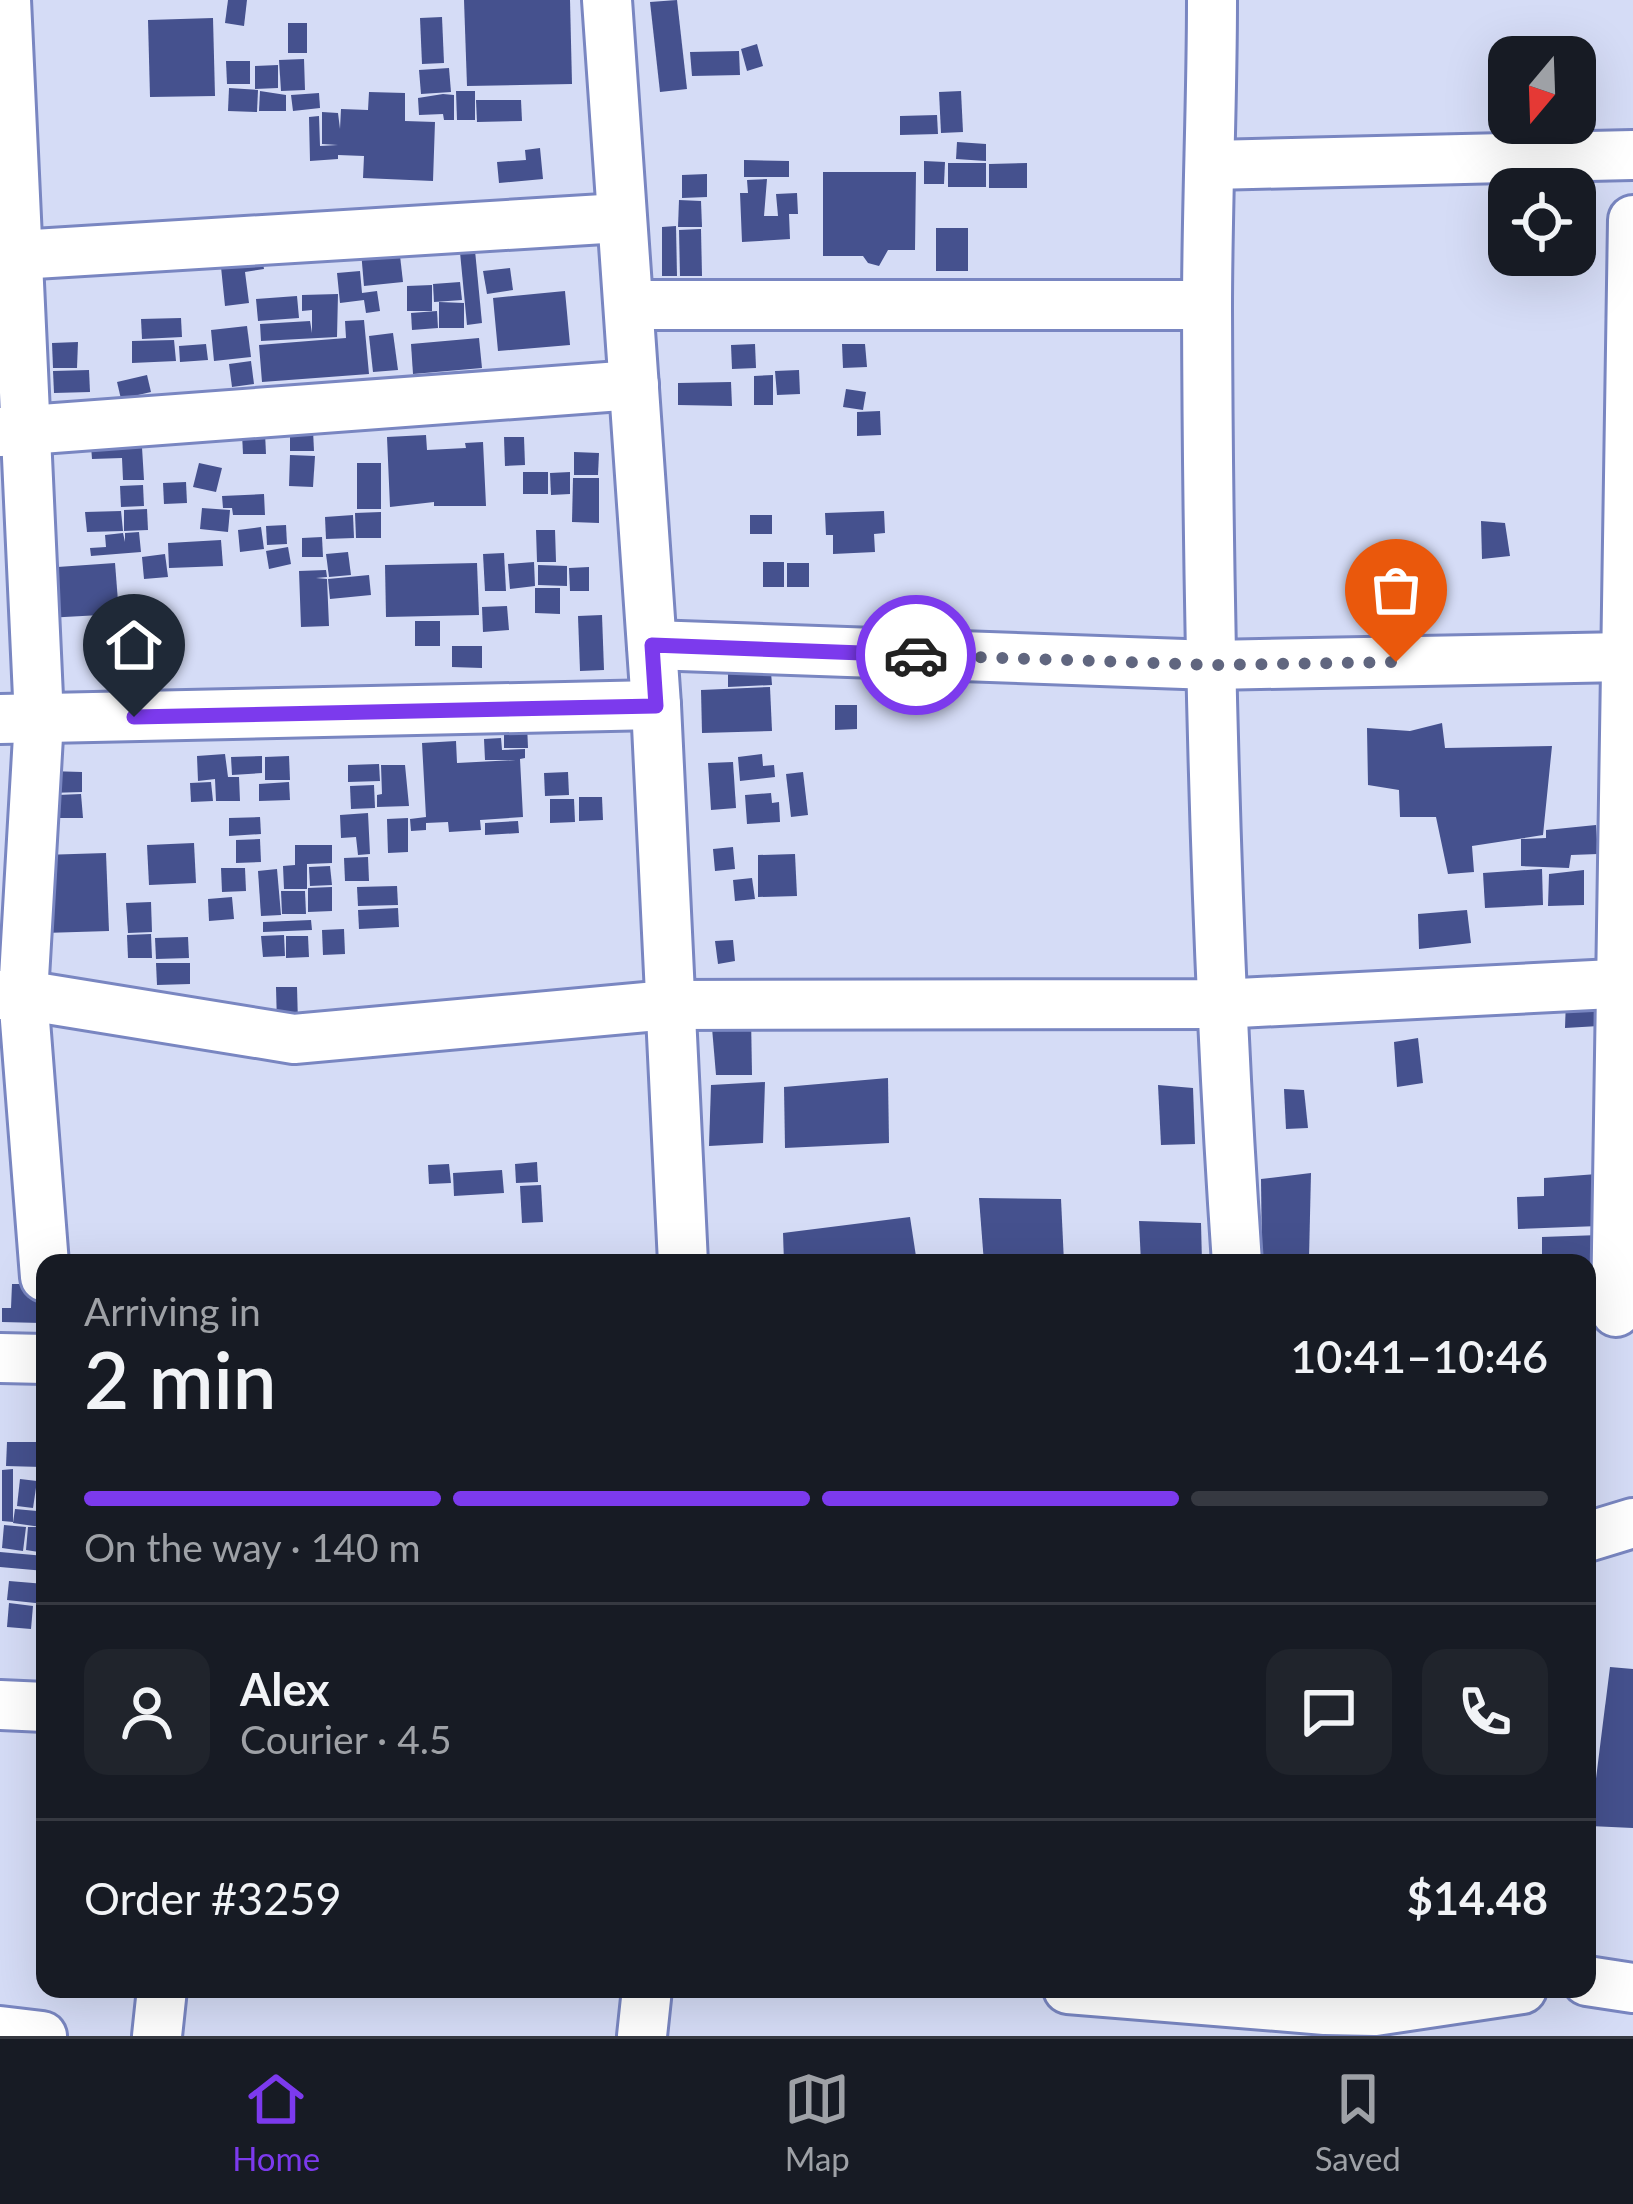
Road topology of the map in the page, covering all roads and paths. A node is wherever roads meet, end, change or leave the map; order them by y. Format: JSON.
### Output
{"nodes":[{"id":1,"x":6,"y":0,"type":"edge"},
{"id":2,"x":608,"y":0,"type":"edge"},
{"id":3,"x":1212,"y":0,"type":"edge"},
{"id":4,"x":1633,"y":155,"type":"edge"},
{"id":5,"x":1212,"y":165,"type":"junction"},
{"id":6,"x":620,"y":218,"type":"junction"},
{"id":7,"x":1633,"y":220,"type":"edge"},
{"id":8,"x":11,"y":224,"type":"edge"},
{"id":9,"x":631,"y":305,"type":"junction"},
{"id":10,"x":1207,"y":305,"type":"junction"},
{"id":11,"x":634,"y":386,"type":"junction"},
{"id":12,"x":14,"y":432,"type":"edge"},
{"id":13,"x":652,"y":645,"type":"junction"},
{"id":14,"x":1625,"y":657,"type":"junction"},
{"id":15,"x":1212,"y":665,"type":"junction"},
{"id":16,"x":656,"y":706,"type":"junction"},
{"id":17,"x":20,"y":719,"type":"edge"},
{"id":18,"x":1627,"y":983,"type":"edge"},
{"id":19,"x":12,"y":995,"type":"edge"},
{"id":20,"x":1219,"y":1004,"type":"junction"},
{"id":21,"x":668,"y":1005,"type":"junction"},
{"id":22,"x":42,"y":1254,"type":"edge"},
{"id":23,"x":682,"y":1254,"type":"edge"},
{"id":24,"x":1236,"y":1254,"type":"edge"},
{"id":25,"x":1612,"y":1313,"type":"edge"},
{"id":26,"x":0,"y":1358,"type":"edge"},
{"id":27,"x":36,"y":1359,"type":"edge"},
{"id":28,"x":1633,"y":1523,"type":"edge"},
{"id":29,"x":1596,"y":1534,"type":"edge"},
{"id":30,"x":0,"y":1705,"type":"edge"},
{"id":31,"x":36,"y":1707,"type":"edge"},
{"id":32,"x":1596,"y":1982,"type":"edge"},
{"id":33,"x":1633,"y":1988,"type":"edge"},
{"id":34,"x":161,"y":1998,"type":"edge"},
{"id":35,"x":1178,"y":1998,"type":"edge"},
{"id":36,"x":1462,"y":1998,"type":"edge"},
{"id":37,"x":0,"y":2031,"type":"edge"},
{"id":38,"x":42,"y":2036,"type":"edge"},
{"id":39,"x":158,"y":2036,"type":"edge"}],
"edges":[{"from":1,"to":8,"type":"street"},
{"from":2,"to":6,"type":"street"},
{"from":3,"to":5,"type":"street"},
{"from":4,"to":5,"type":"street"},
{"from":5,"to":10,"type":"street"},
{"from":6,"to":8,"type":"street"},
{"from":6,"to":9,"type":"street"},
{"from":7,"to":14,"type":"street"},
{"from":8,"to":12,"type":"street"},
{"from":9,"to":10,"type":"street"},
{"from":9,"to":11,"type":"street"},
{"from":10,"to":15,"type":"street"},
{"from":11,"to":12,"type":"street"},
{"from":11,"to":13,"type":"street"},
{"from":12,"to":17,"type":"street"},
{"from":13,"to":15,"type":"street"},
{"from":13,"to":16,"type":"street"},
{"from":14,"to":15,"type":"street"},
{"from":14,"to":18,"type":"street"},
{"from":15,"to":20,"type":"street"},
{"from":16,"to":17,"type":"street"},
{"from":16,"to":21,"type":"street"},
{"from":17,"to":19,"type":"street"},
{"from":18,"to":20,"type":"street"},
{"from":18,"to":25,"type":"street"},
{"from":19,"to":21,"type":"street"},
{"from":19,"to":22,"type":"street"},
{"from":20,"to":21,"type":"street"},
{"from":20,"to":24,"type":"street"},
{"from":21,"to":23,"type":"street"},
{"from":26,"to":27,"type":"street"},
{"from":28,"to":29,"type":"street"},
{"from":30,"to":31,"type":"street"},
{"from":32,"to":33,"type":"street"},
{"from":34,"to":39,"type":"street"},
{"from":35,"to":36,"type":"street"},
{"from":37,"to":38,"type":"street"}]}
